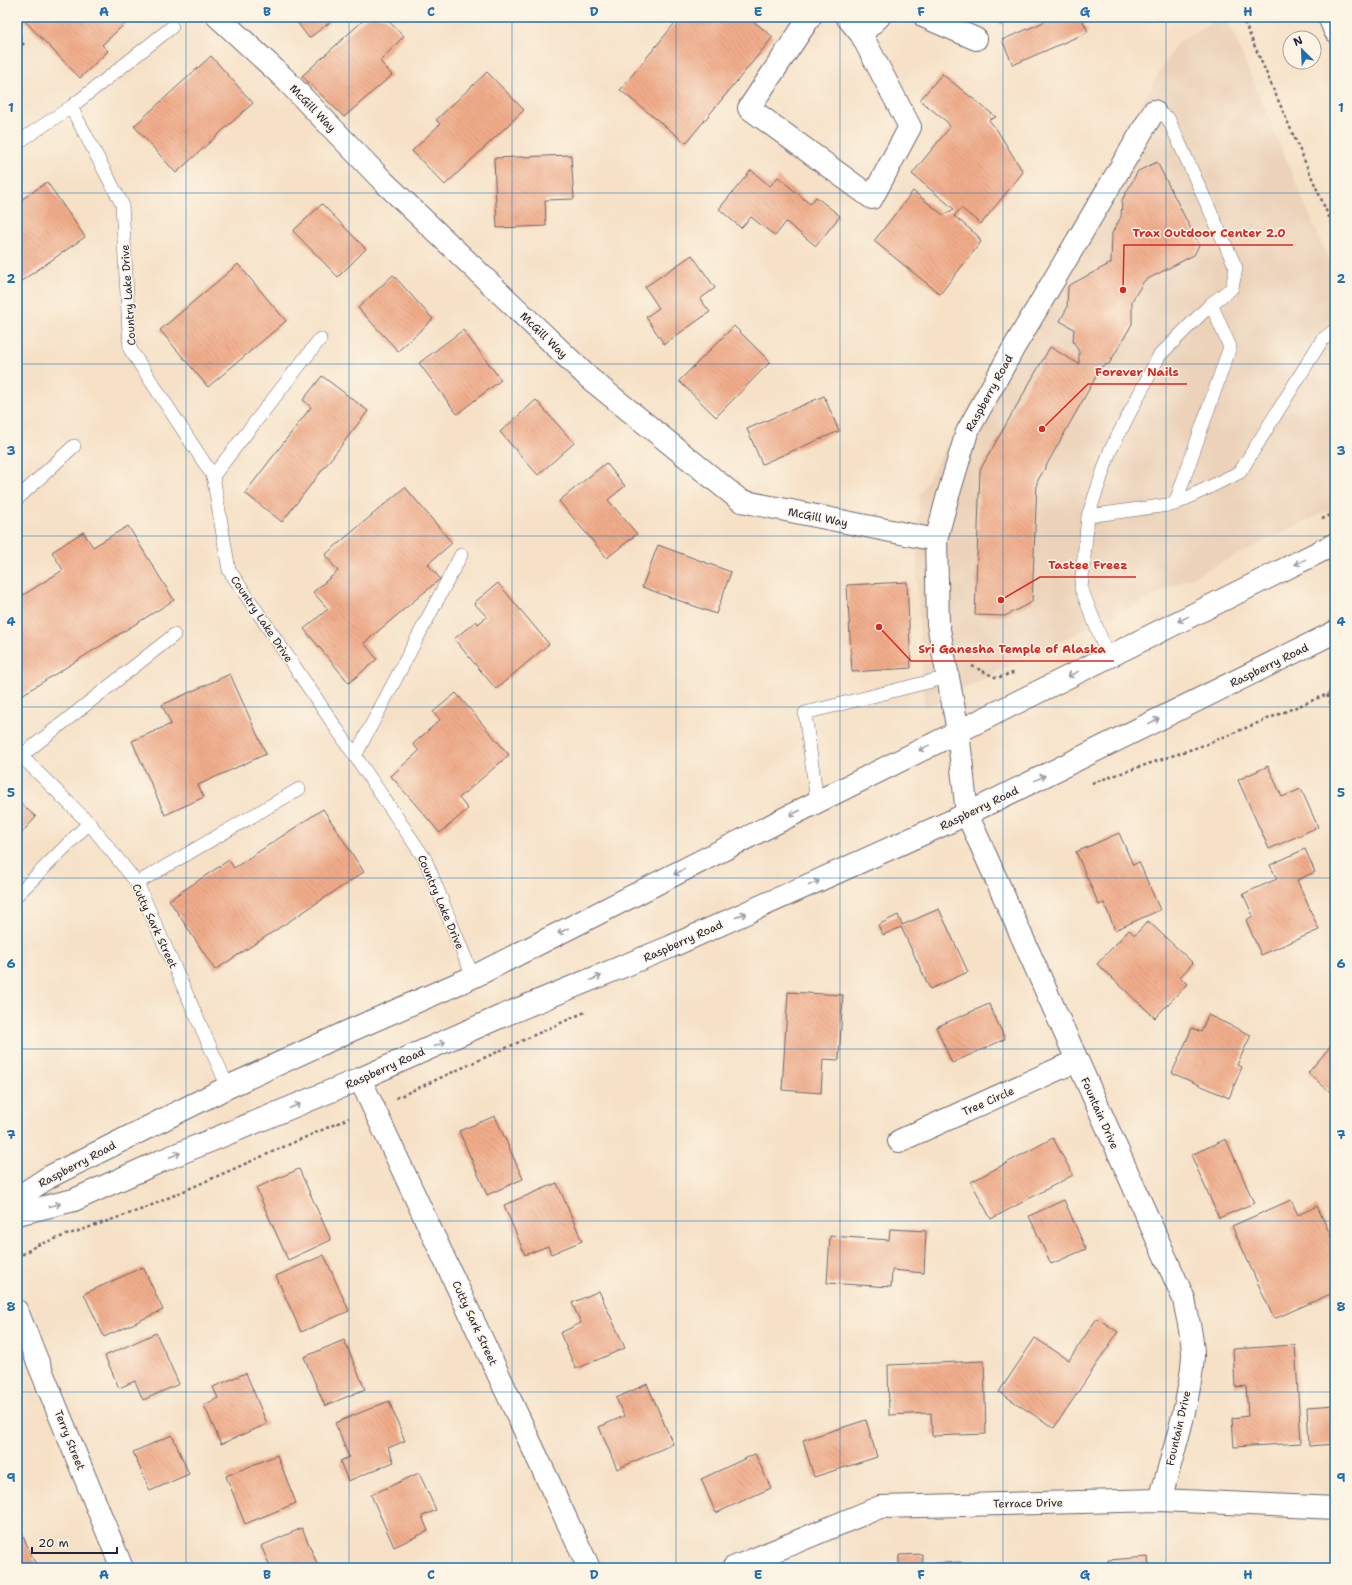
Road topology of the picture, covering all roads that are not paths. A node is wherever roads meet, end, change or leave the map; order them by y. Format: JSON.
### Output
{"nodes":[{"id":1,"x":218,"y":17,"type":"edge"},
{"id":2,"x":810,"y":17,"type":"edge"},
{"id":3,"x":847,"y":17,"type":"edge"},
{"id":4,"x":879,"y":17,"type":"edge"},
{"id":5,"x":924,"y":17,"type":"edge"},
{"id":6,"x":1329,"y":17,"type":"edge"},
{"id":7,"x":172,"y":27,"type":"dead end"},
{"id":8,"x":1335,"y":31,"type":"edge"},
{"id":9,"x":861,"y":34,"type":"junction"},
{"id":10,"x":976,"y":39,"type":"dead end"},
{"id":11,"x":71,"y":106,"type":"junction"},
{"id":12,"x":1154,"y":111,"type":"joint"},
{"id":13,"x":17,"y":143,"type":"edge"},
{"id":14,"x":1211,"y":304,"type":"junction"},
{"id":15,"x":1335,"y":330,"type":"edge"},
{"id":16,"x":320,"y":340,"type":"dead end"},
{"id":17,"x":74,"y":446,"type":"dead end"},
{"id":18,"x":213,"y":476,"type":"junction"},
{"id":19,"x":17,"y":499,"type":"edge"},
{"id":20,"x":1175,"y":504,"type":"junction"},
{"id":21,"x":1088,"y":516,"type":"junction"},
{"id":22,"x":936,"y":540,"type":"junction"},
{"id":23,"x":1335,"y":544,"type":"edge"},
{"id":24,"x":461,"y":555,"type":"dead end"},
{"id":25,"x":1335,"y":632,"type":"edge"},
{"id":26,"x":174,"y":635,"type":"dead end"},
{"id":27,"x":1108,"y":656,"type":"junction"},
{"id":28,"x":948,"y":677,"type":"junction"},
{"id":29,"x":958,"y":731,"type":"junction"},
{"id":30,"x":19,"y":754,"type":"edge"},
{"id":31,"x":354,"y":756,"type":"junction"},
{"id":32,"x":299,"y":789,"type":"dead end"},
{"id":33,"x":817,"y":802,"type":"junction"},
{"id":34,"x":967,"y":814,"type":"junction"},
{"id":35,"x":89,"y":823,"type":"junction"},
{"id":36,"x":136,"y":883,"type":"junction"},
{"id":37,"x":17,"y":895,"type":"edge"},
{"id":38,"x":473,"y":977,"type":"junction"},
{"id":39,"x":1076,"y":1061,"type":"junction"},
{"id":40,"x":360,"y":1079,"type":"junction"},
{"id":41,"x":228,"y":1087,"type":"junction"},
{"id":42,"x":900,"y":1141,"type":"dead end"},
{"id":43,"x":17,"y":1198,"type":"edge"},
{"id":44,"x":17,"y":1214,"type":"edge"},
{"id":45,"x":17,"y":1311,"type":"edge"},
{"id":46,"x":1160,"y":1500,"type":"junction"},
{"id":47,"x":1335,"y":1508,"type":"edge"},
{"id":48,"x":122,"y":1568,"type":"edge"},
{"id":49,"x":589,"y":1568,"type":"edge"},
{"id":50,"x":733,"y":1568,"type":"edge"}],
"edges":[{"from":1,"to":22,"type":"street","name":"McGill Way"},
{"from":2,"to":9,"type":"street"},
{"from":3,"to":9,"type":"street"},
{"from":4,"to":9,"type":"street"},
{"from":5,"to":10,"type":"street"},
{"from":6,"to":8,"type":"street"},
{"from":7,"to":11,"type":"lane"},
{"from":11,"to":13,"type":"lane"},
{"from":11,"to":18,"type":"lane","name":"Country Lake Drive"},
{"from":12,"to":14,"type":"lane"},
{"from":12,"to":22,"type":"street","name":"Raspberry Road"},
{"from":14,"to":20,"type":"lane"},
{"from":14,"to":21,"type":"lane"},
{"from":15,"to":20,"type":"lane"},
{"from":16,"to":18,"type":"lane"},
{"from":17,"to":19,"type":"lane"},
{"from":18,"to":31,"type":"lane","name":"Country Lake Drive"},
{"from":20,"to":21,"type":"lane"},
{"from":21,"to":27,"type":"lane"},
{"from":22,"to":28,"type":"street","name":"Raspberry Road"},
{"from":23,"to":27,"type":"street","name":"Raspberry Road","one_way":true},
{"from":24,"to":31,"type":"lane"},
{"from":34,"to":25,"type":"street","name":"Raspberry Road","one_way":true},
{"from":26,"to":30,"type":"lane"},
{"from":27,"to":29,"type":"street","name":"Raspberry Road","one_way":true},
{"from":28,"to":29,"type":"street","name":"Raspberry Road"},
{"from":28,"to":33,"type":"lane"},
{"from":29,"to":33,"type":"street","name":"Raspberry Road","one_way":true},
{"from":29,"to":34,"type":"street","name":"Fountain Drive"},
{"from":30,"to":35,"type":"lane","name":"Cutty Sark Street"},
{"from":31,"to":38,"type":"lane","name":"Country Lake Drive"},
{"from":32,"to":36,"type":"lane"},
{"from":33,"to":38,"type":"street","name":"Raspberry Road","one_way":true},
{"from":34,"to":39,"type":"street","name":"Fountain Drive"},
{"from":40,"to":34,"type":"street","name":"Raspberry Road","one_way":true},
{"from":35,"to":36,"type":"lane","name":"Cutty Sark Street"},
{"from":35,"to":37,"type":"lane"},
{"from":36,"to":41,"type":"lane","name":"Cutty Sark Street"},
{"from":38,"to":41,"type":"street","name":"Raspberry Road"},
{"from":39,"to":42,"type":"street","name":"Tree Circle"},
{"from":39,"to":46,"type":"street","name":"Fountain Drive"},
{"from":44,"to":40,"type":"street","name":"Raspberry Road","one_way":true},
{"from":40,"to":49,"type":"street","name":"Cutty Sark Street"},
{"from":41,"to":43,"type":"street","name":"Raspberry Road"},
{"from":45,"to":48,"type":"street","name":"Terry Street"},
{"from":46,"to":47,"type":"street","name":"Terrace Drive"},
{"from":46,"to":50,"type":"street","name":"Terrace Drive"}]}
